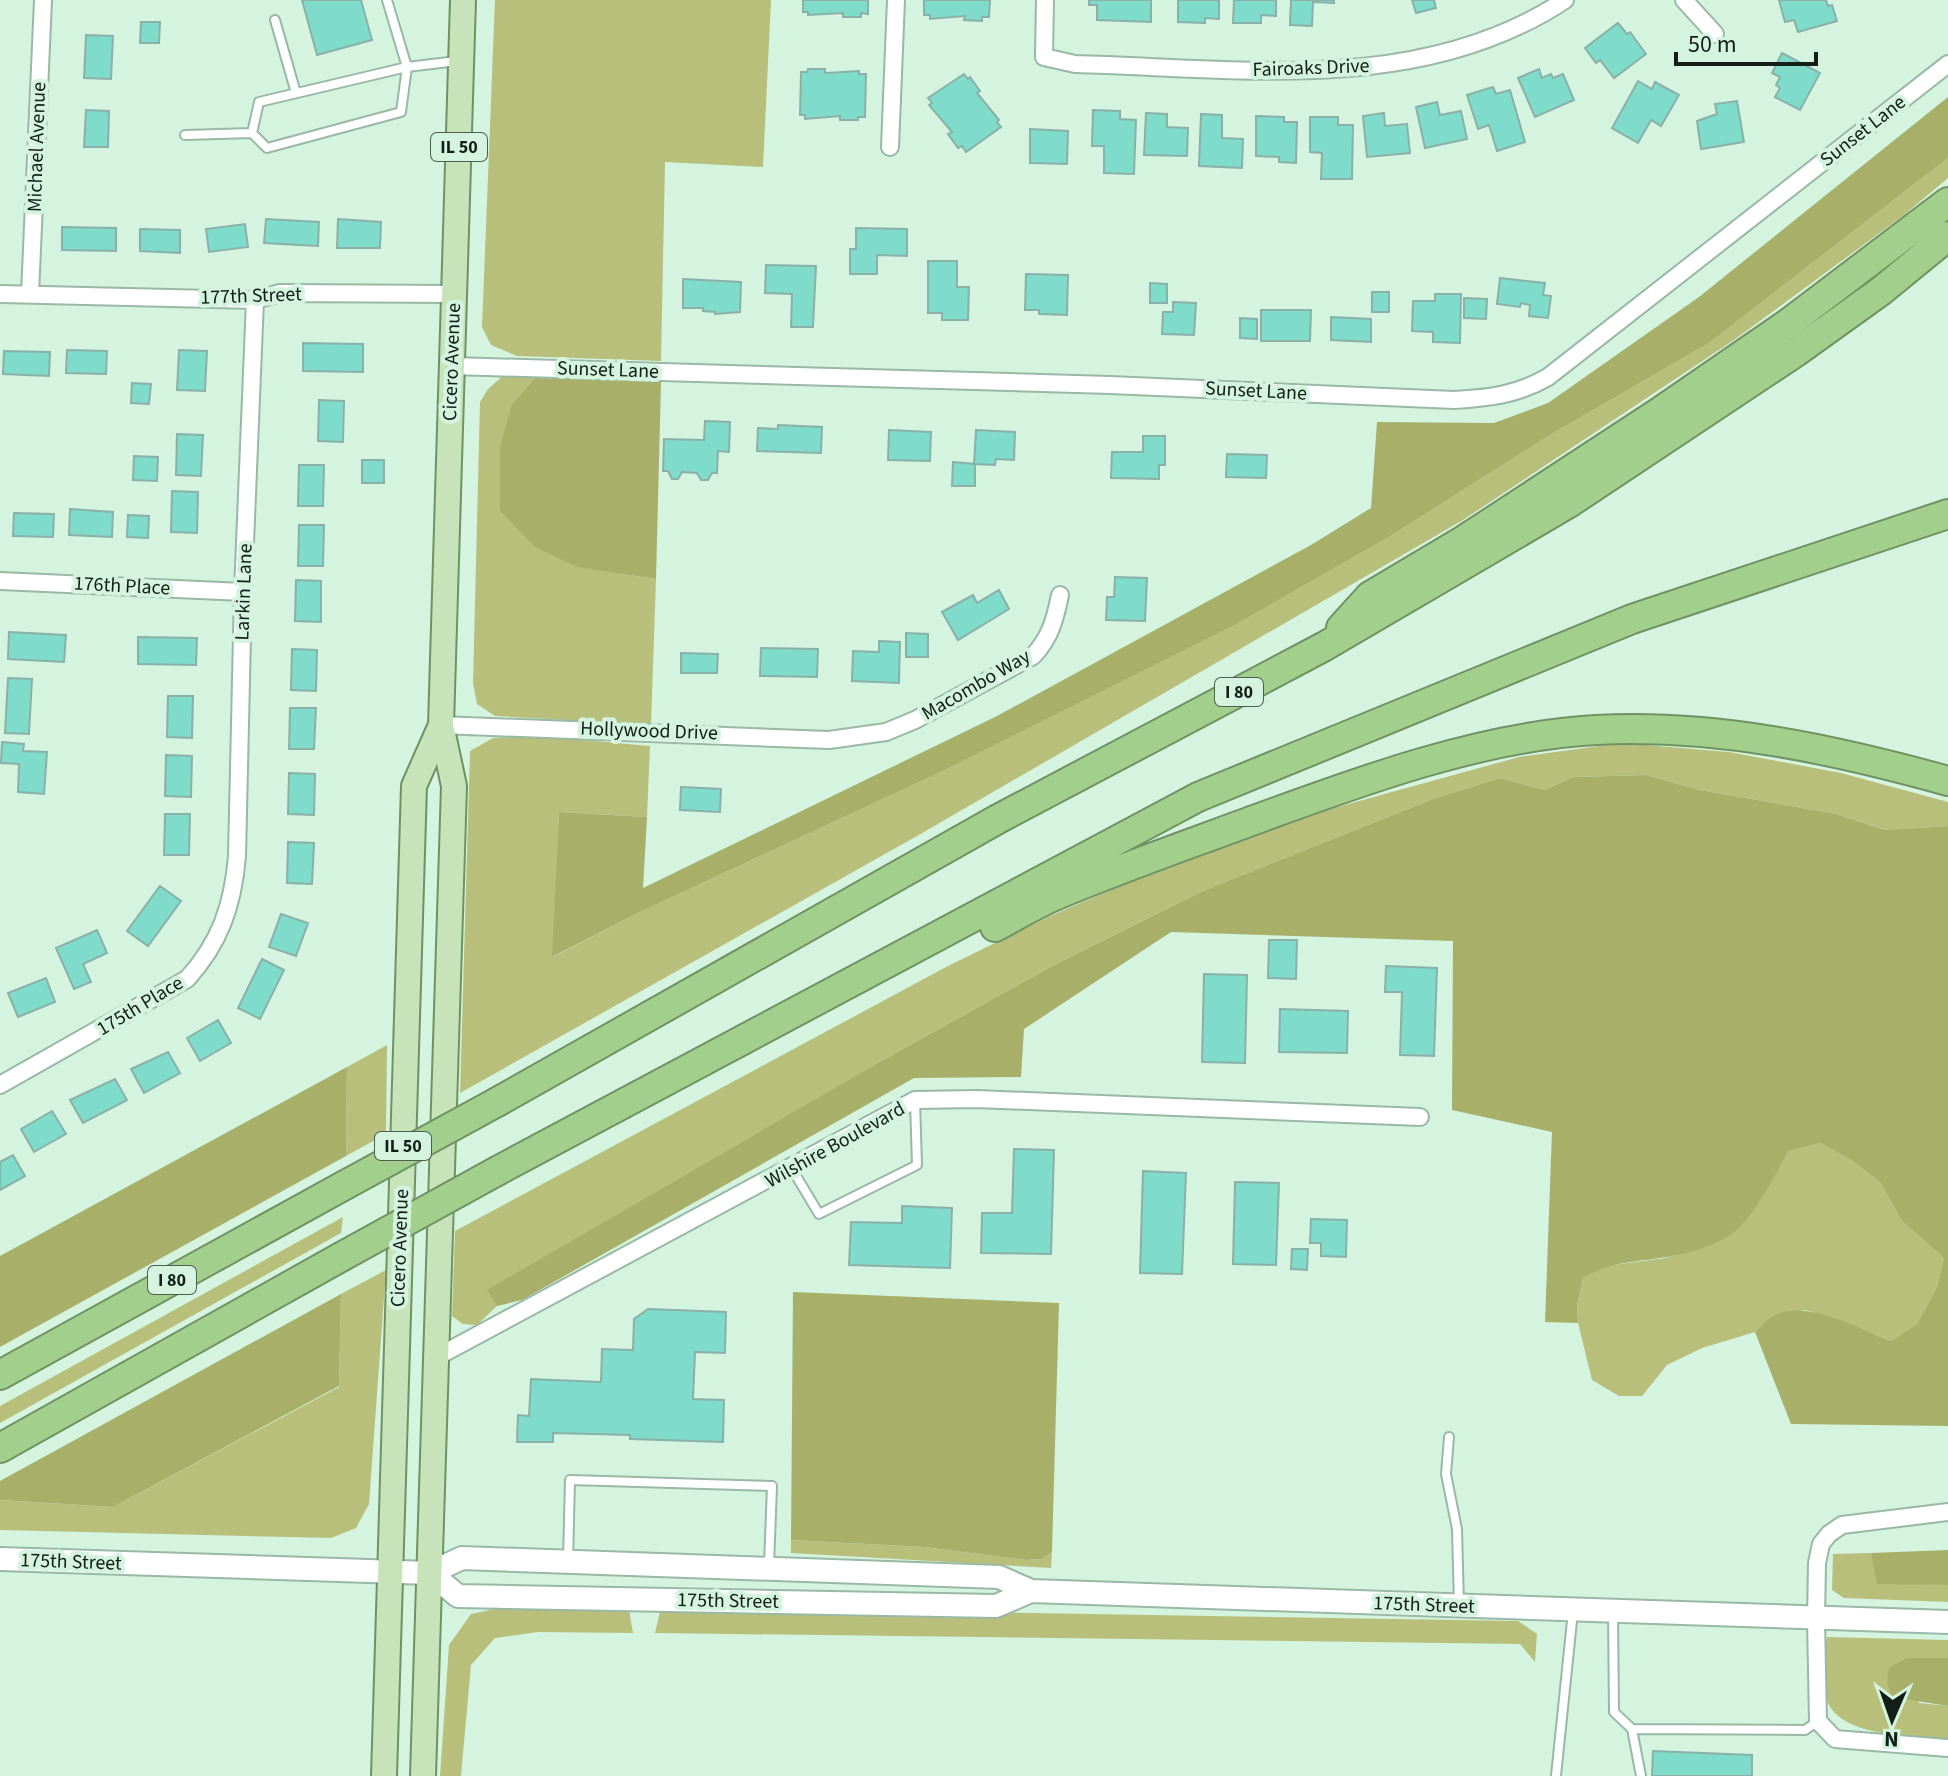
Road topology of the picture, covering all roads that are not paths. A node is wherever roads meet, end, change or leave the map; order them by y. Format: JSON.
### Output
{"nodes":[{"id":1,"x":43,"y":0,"type":"edge"},
{"id":2,"x":387,"y":0,"type":"edge"},
{"id":3,"x":463,"y":0,"type":"edge"},
{"id":4,"x":896,"y":0,"type":"edge"},
{"id":5,"x":1045,"y":0,"type":"edge"},
{"id":6,"x":1565,"y":0,"type":"edge"},
{"id":7,"x":1684,"y":0,"type":"edge"},
{"id":8,"x":275,"y":20,"type":"dead end"},
{"id":9,"x":1715,"y":34,"type":"dead end"},
{"id":10,"x":462,"y":61,"type":"junction"},
{"id":11,"x":1948,"y":64,"type":"edge"},
{"id":12,"x":407,"y":67,"type":"junction"},
{"id":13,"x":296,"y":93,"type":"junction"},
{"id":14,"x":252,"y":133,"type":"junction"},
{"id":15,"x":185,"y":135,"type":"dead end"},
{"id":16,"x":890,"y":147,"type":"dead end"},
{"id":17,"x":1948,"y":202,"type":"edge"},
{"id":18,"x":1948,"y":236,"type":"edge"},
{"id":19,"x":0,"y":294,"type":"edge"},
{"id":20,"x":30,"y":294,"type":"junction"},
{"id":21,"x":454,"y":294,"type":"junction"},
{"id":22,"x":255,"y":300,"type":"junction"},
{"id":23,"x":452,"y":366,"type":"junction"},
{"id":24,"x":1948,"y":514,"type":"edge"},
{"id":25,"x":0,"y":581,"type":"edge"},
{"id":26,"x":243,"y":592,"type":"junction"},
{"id":27,"x":1060,"y":595,"type":"dead end"},
{"id":28,"x":1325,"y":646,"type":"junction"},
{"id":29,"x":441,"y":725,"type":"junction"},
{"id":30,"x":857,"y":737,"type":"joint"},
{"id":31,"x":1948,"y":781,"type":"edge"},
{"id":32,"x":235,"y":885,"type":"joint"},
{"id":33,"x":718,"y":1054,"type":"junction"},
{"id":34,"x":0,"y":1085,"type":"edge"},
{"id":35,"x":915,"y":1100,"type":"junction"},
{"id":36,"x":1420,"y":1117,"type":"dead end"},
{"id":37,"x":792,"y":1169,"type":"junction"},
{"id":38,"x":435,"y":1358,"type":"junction"},
{"id":39,"x":0,"y":1375,"type":"edge"},
{"id":40,"x":1449,"y":1437,"type":"dead end"},
{"id":41,"x":0,"y":1448,"type":"edge"},
{"id":42,"x":1948,"y":1512,"type":"edge"},
{"id":43,"x":0,"y":1559,"type":"edge"},
{"id":44,"x":568,"y":1563,"type":"junction"},
{"id":45,"x":768,"y":1570,"type":"junction"},
{"id":46,"x":390,"y":1572,"type":"junction"},
{"id":47,"x":430,"y":1573,"type":"junction"},
{"id":48,"x":1031,"y":1591,"type":"junction"},
{"id":49,"x":1459,"y":1606,"type":"junction"},
{"id":50,"x":1573,"y":1610,"type":"junction"},
{"id":51,"x":1613,"y":1611,"type":"junction"},
{"id":52,"x":1816,"y":1619,"type":"junction"},
{"id":53,"x":1948,"y":1622,"type":"edge"},
{"id":54,"x":1818,"y":1721,"type":"junction"},
{"id":55,"x":1632,"y":1729,"type":"junction"},
{"id":56,"x":1948,"y":1748,"type":"edge"},
{"id":57,"x":384,"y":1776,"type":"edge"},
{"id":58,"x":423,"y":1776,"type":"edge"},
{"id":59,"x":1556,"y":1776,"type":"edge"},
{"id":60,"x":1641,"y":1776,"type":"edge"}],
"edges":[{"from":1,"to":20,"type":"street","name":"Michael Avenue"},
{"from":2,"to":12,"type":"lane"},
{"from":3,"to":10,"type":"main road","name":"Cicero Avenue","number":"IL 50"},
{"from":4,"to":16,"type":"street"},
{"from":5,"to":6,"type":"street","name":"Fairoaks Drive"},
{"from":7,"to":9,"type":"street"},
{"from":8,"to":13,"type":"lane"},
{"from":10,"to":12,"type":"lane"},
{"from":10,"to":21,"type":"main road","name":"Cicero Avenue","number":"IL 50"},
{"from":11,"to":23,"type":"street","name":"Sunset Lane"},
{"from":12,"to":13,"type":"lane"},
{"from":12,"to":14,"type":"lane"},
{"from":13,"to":14,"type":"lane"},
{"from":14,"to":15,"type":"lane"},
{"from":17,"to":28,"type":"highway"},
{"from":18,"to":28,"type":"highway","number":"I 80"},
{"from":19,"to":20,"type":"street","name":"177th Street"},
{"from":20,"to":22,"type":"street","name":"177th Street"},
{"from":21,"to":22,"type":"street","name":"177th Street"},
{"from":21,"to":23,"type":"main road","name":"Cicero Avenue","number":"IL 50"},
{"from":22,"to":26,"type":"street","name":"Larkin Lane"},
{"from":23,"to":29,"type":"main road","name":"Cicero Avenue","number":"IL 50"},
{"from":24,"to":33,"type":"highway"},
{"from":25,"to":26,"type":"street","name":"176th Place"},
{"from":26,"to":32,"type":"street","name":"Larkin Lane"},
{"from":27,"to":30,"type":"street","name":"Macombo Way"},
{"from":28,"to":39,"type":"highway","number":"I 80","bridge":true},
{"from":29,"to":30,"type":"street","name":"Hollywood Drive"},
{"from":29,"to":38,"type":"main road","name":"Cicero Avenue","number":"IL 50"},
{"from":29,"to":46,"type":"main road","name":"Cicero Avenue","number":"IL 50"},
{"from":31,"to":33,"type":"highway"},
{"from":32,"to":34,"type":"street","name":"175th Place"},
{"from":33,"to":41,"type":"highway","bridge":true},
{"from":35,"to":36,"type":"street","name":"Wilshire Boulevard"},
{"from":35,"to":37,"type":"street","name":"Wilshire Boulevard"},
{"from":35,"to":37,"type":"lane"},
{"from":37,"to":38,"type":"street","name":"Wilshire Boulevard"},
{"from":38,"to":47,"type":"main road","name":"Cicero Avenue","number":"IL 50"},
{"from":40,"to":49,"type":"lane"},
{"from":42,"to":52,"type":"street"},
{"from":43,"to":46,"type":"street","name":"175th Street"},
{"from":44,"to":45,"type":"street","name":"175th Street"},
{"from":44,"to":45,"type":"lane"},
{"from":44,"to":47,"type":"street","name":"175th Street"},
{"from":45,"to":48,"type":"street","name":"175th Street"},
{"from":46,"to":47,"type":"street","name":"175th Street"},
{"from":46,"to":57,"type":"main road","name":"Cicero Avenue","number":"IL 50"},
{"from":47,"to":48,"type":"street","name":"175th Street"},
{"from":47,"to":58,"type":"main road","name":"Cicero Avenue","number":"IL 50"},
{"from":48,"to":49,"type":"street","name":"175th Street"},
{"from":49,"to":50,"type":"street","name":"175th Street"},
{"from":50,"to":51,"type":"street","name":"175th Street"},
{"from":50,"to":59,"type":"lane"},
{"from":51,"to":52,"type":"street","name":"175th Street"},
{"from":51,"to":55,"type":"lane"},
{"from":52,"to":53,"type":"street","name":"175th Street"},
{"from":52,"to":54,"type":"street"},
{"from":54,"to":55,"type":"lane"},
{"from":54,"to":56,"type":"street"},
{"from":55,"to":60,"type":"lane"}]}
